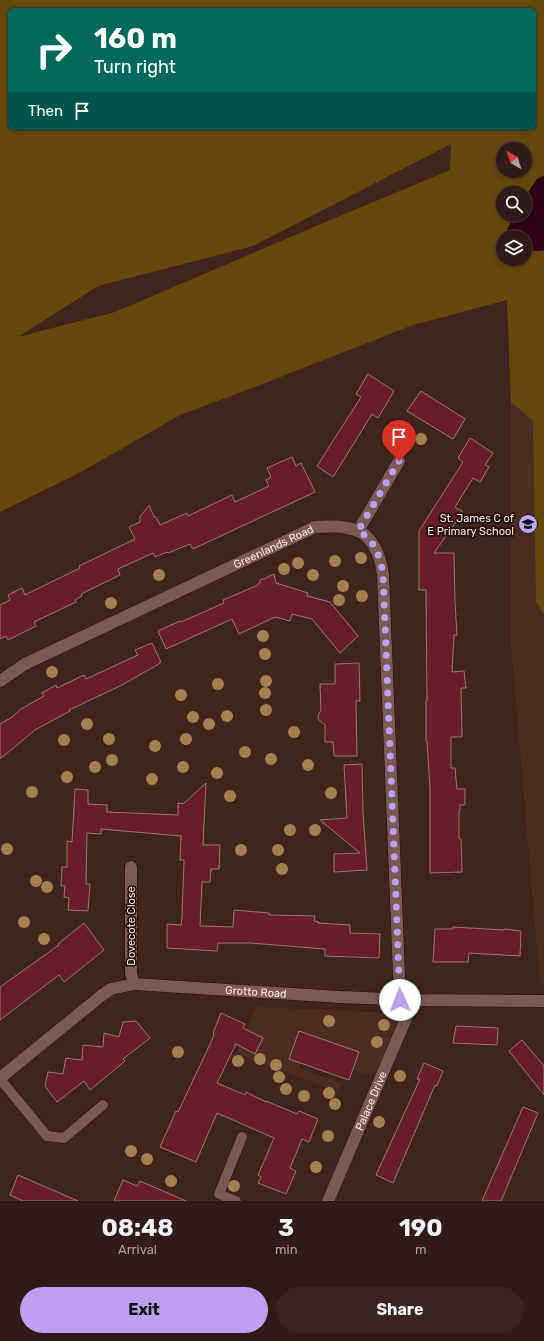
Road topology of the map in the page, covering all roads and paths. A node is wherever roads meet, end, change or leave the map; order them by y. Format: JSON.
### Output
{"nodes":[{"id":1,"x":399,"y":461,"type":"dead end"},
{"id":2,"x":358,"y":531,"type":"junction"},
{"id":3,"x":0,"y":681,"type":"edge"},
{"id":4,"x":131,"y":867,"type":"dead end"},
{"id":5,"x":134,"y":984,"type":"junction"},
{"id":6,"x":400,"y":1000,"type":"junction"},
{"id":7,"x":414,"y":1000,"type":"junction"},
{"id":8,"x":544,"y":1002,"type":"edge"},
{"id":9,"x":0,"y":1078,"type":"edge"},
{"id":10,"x":103,"y":1105,"type":"dead end"},
{"id":11,"x":242,"y":1137,"type":"dead end"},
{"id":12,"x":236,"y":1201,"type":"edge"},
{"id":13,"x":328,"y":1201,"type":"edge"}],
"edges":[{"from":1,"to":2,"type":"street"},
{"from":2,"to":3,"type":"street","name":"Greenlands Road"},
{"from":2,"to":6,"type":"street","name":"Greenlands Road"},
{"from":4,"to":5,"type":"street","name":"Dovecote Close"},
{"from":5,"to":6,"type":"street","name":"Grotto Road"},
{"from":5,"to":9,"type":"street","name":"Grotto Road"},
{"from":6,"to":7,"type":"street","name":"Grotto Road"},
{"from":7,"to":8,"type":"street","name":"Grotto Road"},
{"from":7,"to":13,"type":"street","name":"Palace Drive"},
{"from":9,"to":10,"type":"lane"},
{"from":11,"to":12,"type":"lane"}]}
